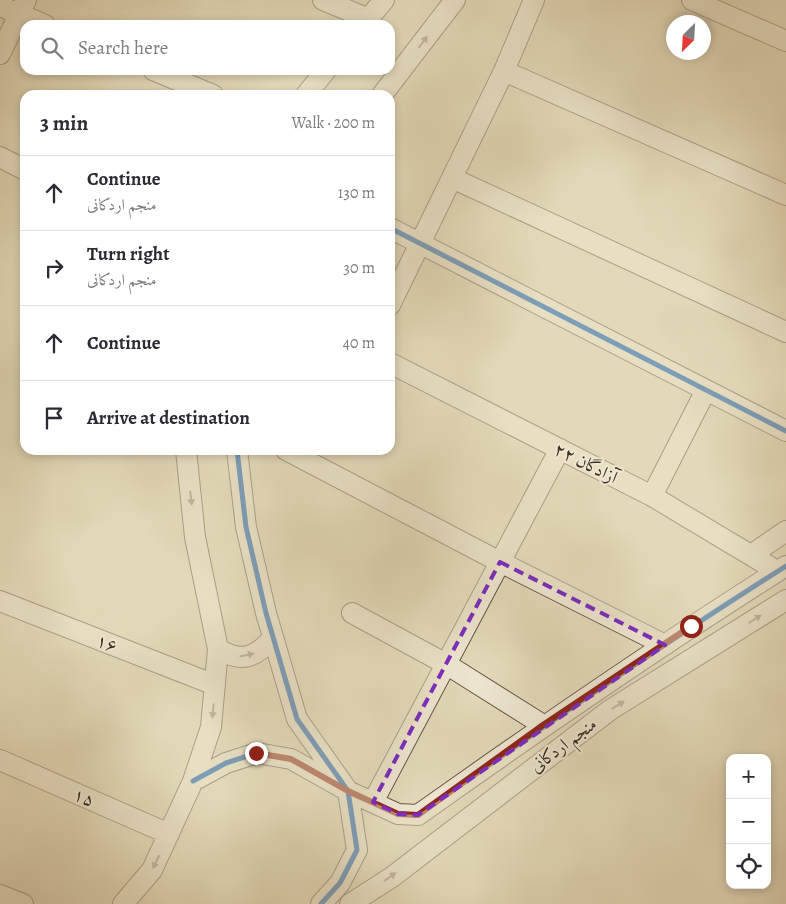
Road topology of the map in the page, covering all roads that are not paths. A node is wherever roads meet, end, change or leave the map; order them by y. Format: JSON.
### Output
{"nodes":[{"id":1,"x":322,"y":0,"type":"edge"},
{"id":2,"x":384,"y":0,"type":"edge"},
{"id":3,"x":456,"y":0,"type":"edge"},
{"id":4,"x":534,"y":0,"type":"edge"},
{"id":5,"x":692,"y":0,"type":"edge"},
{"id":6,"x":0,"y":6,"type":"edge"},
{"id":7,"x":23,"y":7,"type":"edge"},
{"id":8,"x":39,"y":20,"type":"edge"},
{"id":9,"x":362,"y":20,"type":"edge"},
{"id":10,"x":368,"y":20,"type":"edge"},
{"id":11,"x":786,"y":41,"type":"edge"},
{"id":12,"x":0,"y":54,"type":"edge"},
{"id":13,"x":395,"y":70,"type":"edge"},
{"id":14,"x":504,"y":71,"type":"junction"},
{"id":15,"x":165,"y":75,"type":"edge"},
{"id":16,"x":324,"y":75,"type":"edge"},
{"id":17,"x":392,"y":75,"type":"edge"},
{"id":18,"x":201,"y":90,"type":"edge"},
{"id":19,"x":316,"y":90,"type":"edge"},
{"id":20,"x":385,"y":90,"type":"edge"},
{"id":21,"x":0,"y":157,"type":"edge"},
{"id":22,"x":20,"y":167,"type":"edge"},
{"id":23,"x":452,"y":178,"type":"junction"},
{"id":24,"x":786,"y":195,"type":"edge"},
{"id":25,"x":395,"y":230,"type":"edge"},
{"id":26,"x":421,"y":242,"type":"junction"},
{"id":27,"x":395,"y":295,"type":"edge"},
{"id":28,"x":786,"y":332,"type":"edge"},
{"id":29,"x":395,"y":366,"type":"edge"},
{"id":30,"x":706,"y":390,"type":"junction"},
{"id":31,"x":786,"y":432,"type":"edge"},
{"id":32,"x":560,"y":449,"type":"junction"},
{"id":33,"x":187,"y":455,"type":"edge"},
{"id":34,"x":238,"y":455,"type":"edge"},
{"id":35,"x":296,"y":455,"type":"edge"},
{"id":36,"x":652,"y":496,"type":"junction"},
{"id":37,"x":786,"y":531,"type":"edge"},
{"id":38,"x":751,"y":555,"type":"junction"},
{"id":39,"x":500,"y":562,"type":"junction"},
{"id":40,"x":782,"y":569,"type":"edge"},
{"id":41,"x":786,"y":600,"type":"edge"},
{"id":42,"x":0,"y":601,"type":"edge"},
{"id":43,"x":352,"y":613,"type":"dead end"},
{"id":44,"x":273,"y":638,"type":"junction"},
{"id":45,"x":665,"y":645,"type":"junction"},
{"id":46,"x":218,"y":650,"type":"junction"},
{"id":47,"x":446,"y":664,"type":"junction"},
{"id":48,"x":215,"y":685,"type":"junction"},
{"id":49,"x":543,"y":725,"type":"junction"},
{"id":50,"x":510,"y":750,"type":"junction"},
{"id":51,"x":0,"y":760,"type":"edge"},
{"id":52,"x":526,"y":774,"type":"junction"},
{"id":53,"x":193,"y":781,"type":"junction"},
{"id":54,"x":348,"y":791,"type":"junction"},
{"id":55,"x":373,"y":802,"type":"junction"},
{"id":56,"x":169,"y":834,"type":"junction"},
{"id":57,"x":0,"y":894,"type":"edge"},
{"id":58,"x":23,"y":904,"type":"edge"},
{"id":59,"x":123,"y":904,"type":"edge"},
{"id":60,"x":321,"y":904,"type":"edge"},
{"id":61,"x":350,"y":904,"type":"edge"}],
"edges":[{"from":1,"to":9,"type":"street"},
{"from":2,"to":10,"type":"street"},
{"from":13,"to":3,"type":"street","one_way":true},
{"from":4,"to":14,"type":"street"},
{"from":5,"to":11,"type":"street"},
{"from":6,"to":7,"type":"street"},
{"from":7,"to":8,"type":"street"},
{"from":7,"to":12,"type":"street"},
{"from":14,"to":23,"type":"street"},
{"from":14,"to":24,"type":"street"},
{"from":15,"to":18,"type":"street"},
{"from":16,"to":19,"type":"street"},
{"from":17,"to":20,"type":"street"},
{"from":21,"to":22,"type":"street"},
{"from":23,"to":26,"type":"street"},
{"from":23,"to":28,"type":"street"},
{"from":25,"to":26,"type":"street"},
{"from":26,"to":27,"type":"street"},
{"from":26,"to":30,"type":"street"},
{"from":29,"to":32,"type":"street","name":"آزادگان ۲۲"},
{"from":30,"to":31,"type":"street"},
{"from":30,"to":36,"type":"street"},
{"from":32,"to":36,"type":"street","name":"آزادگان ۲۲"},
{"from":32,"to":39,"type":"street"},
{"from":33,"to":46,"type":"street","one_way":true},
{"from":34,"to":44,"type":"street"},
{"from":35,"to":39,"type":"street"},
{"from":36,"to":38,"type":"street","name":"آزادگان ۲۲"},
{"from":37,"to":38,"type":"street"},
{"from":38,"to":40,"type":"street","name":"آزادگان ۲۲"},
{"from":39,"to":45,"type":"street"},
{"from":39,"to":47,"type":"street"},
{"from":40,"to":45,"type":"street","name":"منجم اردکانی"},
{"from":52,"to":41,"type":"street","name":"منجم اردکانی","one_way":true},
{"from":42,"to":48,"type":"street","name":"۱۶"},
{"from":43,"to":47,"type":"street"},
{"from":46,"to":44,"type":"street","one_way":true},
{"from":44,"to":54,"type":"street"},
{"from":45,"to":49,"type":"street","name":"منجم اردکانی"},
{"from":46,"to":48,"type":"street"},
{"from":47,"to":49,"type":"street"},
{"from":47,"to":55,"type":"street"},
{"from":48,"to":53,"type":"street","one_way":true},
{"from":49,"to":50,"type":"street","name":"منجم اردکانی"},
{"from":50,"to":52,"type":"street"},
{"from":50,"to":55,"type":"street","name":"منجم اردکانی"},
{"from":51,"to":56,"type":"street","name":"۱۵"},
{"from":61,"to":52,"type":"street","name":"منجم اردکانی","one_way":true},
{"from":53,"to":54,"type":"street","name":"منجم اردکانی"},
{"from":53,"to":56,"type":"street"},
{"from":54,"to":55,"type":"street","name":"منجم اردکانی"},
{"from":54,"to":60,"type":"street"},
{"from":56,"to":59,"type":"street","one_way":true},
{"from":57,"to":58,"type":"street"}]}
